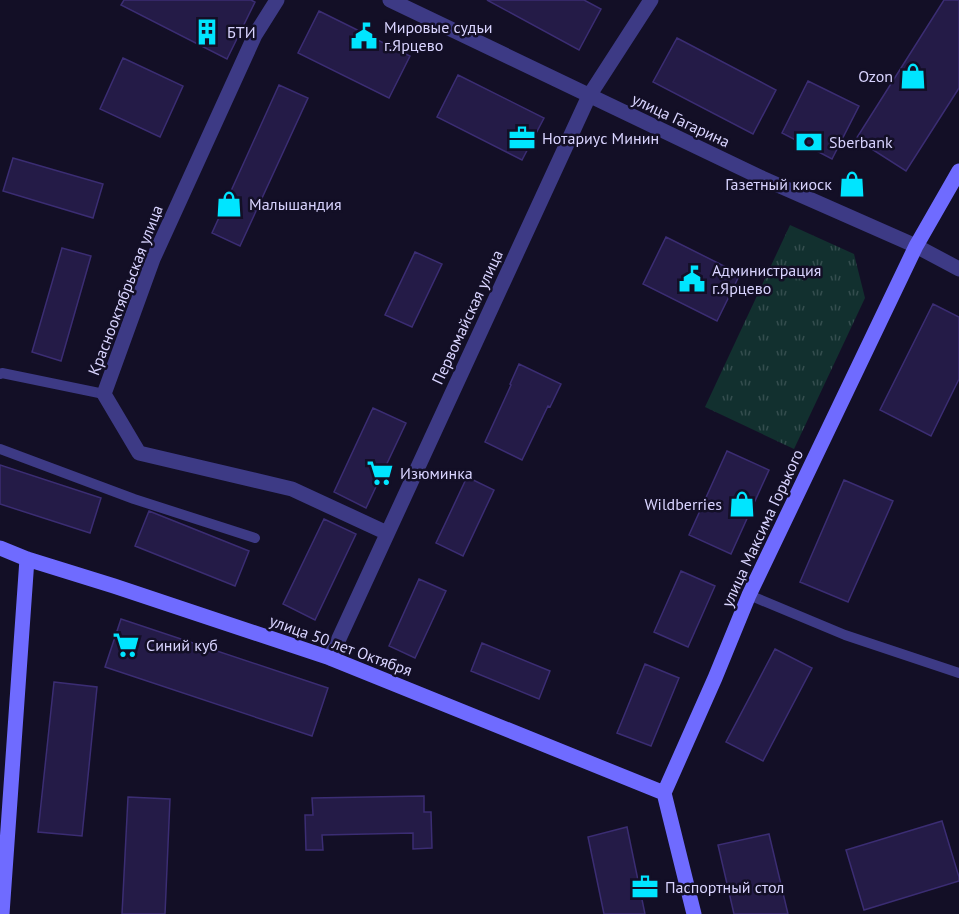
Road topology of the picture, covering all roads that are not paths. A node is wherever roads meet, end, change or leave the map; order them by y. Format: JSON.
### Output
{"nodes":[{"id":1,"x":277,"y":0,"type":"edge"},
{"id":2,"x":390,"y":0,"type":"edge"},
{"id":3,"x":651,"y":0,"type":"edge"},
{"id":4,"x":589,"y":96,"type":"junction"},
{"id":5,"x":959,"y":171,"type":"edge"},
{"id":6,"x":916,"y":246,"type":"junction"},
{"id":7,"x":959,"y":269,"type":"edge"},
{"id":8,"x":0,"y":374,"type":"edge"},
{"id":9,"x":104,"y":394,"type":"junction"},
{"id":10,"x":0,"y":449,"type":"edge"},
{"id":11,"x":387,"y":533,"type":"junction"},
{"id":12,"x":255,"y":538,"type":"dead end"},
{"id":13,"x":0,"y":548,"type":"edge"},
{"id":14,"x":27,"y":559,"type":"junction"},
{"id":15,"x":749,"y":595,"type":"junction"},
{"id":16,"x":330,"y":658,"type":"junction"},
{"id":17,"x":959,"y":673,"type":"edge"},
{"id":18,"x":664,"y":793,"type":"junction"},
{"id":19,"x":2,"y":914,"type":"edge"},
{"id":20,"x":693,"y":914,"type":"edge"}],
"edges":[{"from":1,"to":9,"type":"street","name":"Краснооктябрьская улица"},
{"from":2,"to":4,"type":"street","name":"улица Гагарина"},
{"from":3,"to":4,"type":"street","name":"Первомайская улица"},
{"from":4,"to":6,"type":"street","name":"улица Гагарина"},
{"from":4,"to":11,"type":"street","name":"Первомайская улица"},
{"from":5,"to":6,"type":"street","name":"улица Максима Горького"},
{"from":6,"to":7,"type":"street","name":"улица Гагарина"},
{"from":6,"to":15,"type":"street","name":"улица Максима Горького"},
{"from":8,"to":9,"type":"lane"},
{"from":9,"to":11,"type":"street","name":"Краснооктябрьская улица"},
{"from":10,"to":12,"type":"lane"},
{"from":11,"to":16,"type":"street","name":"Первомайская улица"},
{"from":13,"to":14,"type":"street","name":"улица 50 лет Октября"},
{"from":14,"to":16,"type":"street","name":"улица 50 лет Октября"},
{"from":14,"to":19,"type":"street"},
{"from":15,"to":17,"type":"lane"},
{"from":15,"to":18,"type":"street","name":"улица Максима Горького"},
{"from":16,"to":18,"type":"street","name":"улица 50 лет Октября"},
{"from":18,"to":20,"type":"street"}]}
